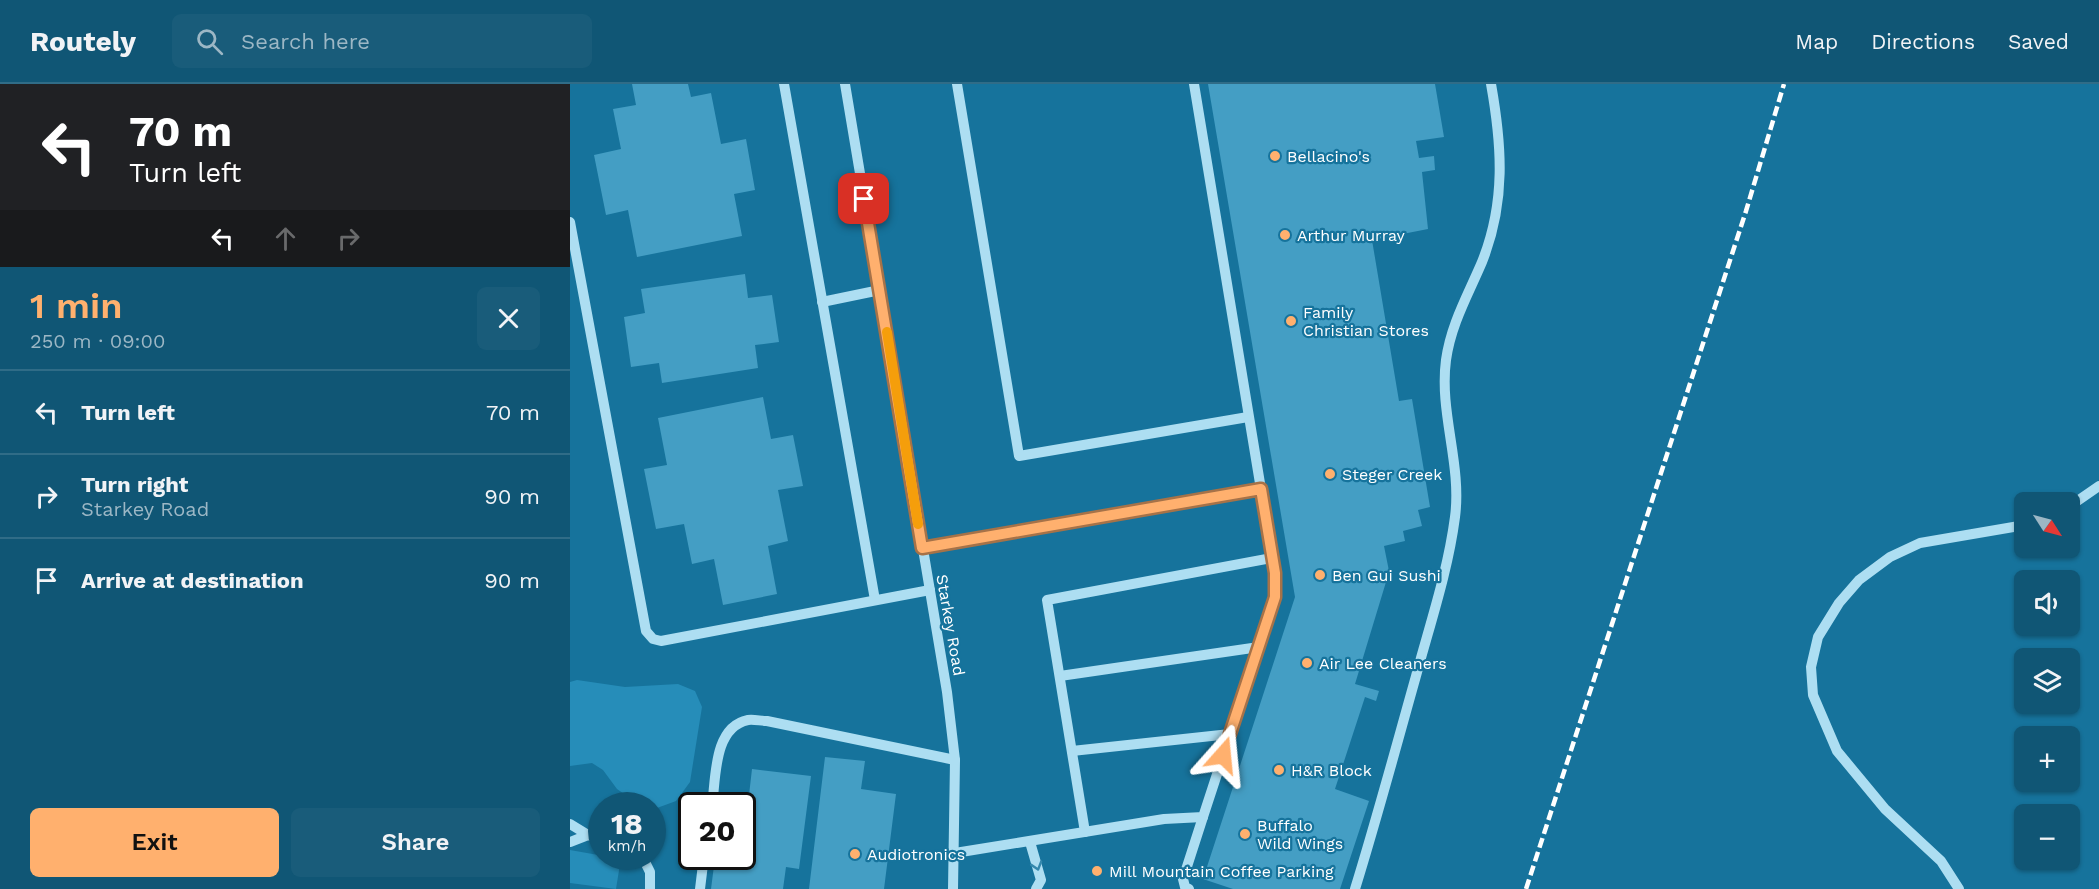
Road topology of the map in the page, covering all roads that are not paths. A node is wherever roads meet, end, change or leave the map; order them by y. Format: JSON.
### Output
{"nodes":[{"id":1,"x":784,"y":84,"type":"edge"},
{"id":2,"x":845,"y":84,"type":"edge"},
{"id":3,"x":957,"y":84,"type":"edge"},
{"id":4,"x":1194,"y":84,"type":"edge"},
{"id":5,"x":1491,"y":84,"type":"edge"},
{"id":6,"x":570,"y":222,"type":"edge"},
{"id":7,"x":880,"y":290,"type":"junction"},
{"id":8,"x":822,"y":302,"type":"junction"},
{"id":9,"x":1248,"y":417,"type":"junction"},
{"id":10,"x":2099,"y":486,"type":"edge"},
{"id":11,"x":1261,"y":489,"type":"junction"},
{"id":12,"x":2080,"y":499,"type":"edge"},
{"id":13,"x":2014,"y":527,"type":"edge"},
{"id":14,"x":922,"y":548,"type":"junction"},
{"id":15,"x":1272,"y":558,"type":"junction"},
{"id":16,"x":930,"y":590,"type":"junction"},
{"id":17,"x":875,"y":600,"type":"junction"},
{"id":18,"x":1259,"y":646,"type":"junction"},
{"id":19,"x":1060,"y":676,"type":"junction"},
{"id":20,"x":1230,"y":734,"type":"junction"},
{"id":21,"x":1072,"y":751,"type":"junction"},
{"id":22,"x":956,"y":759,"type":"junction"},
{"id":23,"x":714,"y":792,"type":"edge"},
{"id":24,"x":1203,"y":817,"type":"junction"},
{"id":25,"x":570,"y":824,"type":"edge"},
{"id":26,"x":1085,"y":832,"type":"junction"},
{"id":27,"x":570,"y":834,"type":"edge"},
{"id":28,"x":588,"y":835,"type":"junction"},
{"id":29,"x":570,"y":842,"type":"edge"},
{"id":30,"x":1030,"y":842,"type":"junction"},
{"id":31,"x":955,"y":853,"type":"junction"},
{"id":32,"x":649,"y":870,"type":"edge"},
{"id":33,"x":702,"y":870,"type":"edge"},
{"id":34,"x":650,"y":889,"type":"edge"},
{"id":35,"x":699,"y":889,"type":"edge"},
{"id":36,"x":953,"y":889,"type":"edge"},
{"id":37,"x":1036,"y":889,"type":"edge"},
{"id":38,"x":1189,"y":889,"type":"edge"},
{"id":39,"x":1355,"y":889,"type":"edge"},
{"id":40,"x":1959,"y":889,"type":"edge"}],
"edges":[{"from":1,"to":8,"type":"street"},
{"from":2,"to":7,"type":"street","name":"Starkey Road"},
{"from":3,"to":9,"type":"street"},
{"from":4,"to":9,"type":"street"},
{"from":5,"to":39,"type":"street"},
{"from":6,"to":17,"type":"street"},
{"from":7,"to":8,"type":"street"},
{"from":7,"to":14,"type":"street","name":"Starkey Road"},
{"from":8,"to":17,"type":"street"},
{"from":9,"to":11,"type":"street"},
{"from":10,"to":12,"type":"street"},
{"from":11,"to":14,"type":"street"},
{"from":11,"to":15,"type":"street"},
{"from":13,"to":40,"type":"street"},
{"from":14,"to":16,"type":"street","name":"Starkey Road"},
{"from":15,"to":18,"type":"street"},
{"from":15,"to":19,"type":"street"},
{"from":16,"to":17,"type":"street"},
{"from":16,"to":22,"type":"street","name":"Starkey Road"},
{"from":18,"to":19,"type":"street"},
{"from":18,"to":20,"type":"street"},
{"from":19,"to":21,"type":"street"},
{"from":20,"to":21,"type":"street"},
{"from":20,"to":24,"type":"street"},
{"from":21,"to":26,"type":"street"},
{"from":22,"to":23,"type":"street"},
{"from":22,"to":31,"type":"street","name":"Starkey Road"},
{"from":24,"to":26,"type":"street"},
{"from":24,"to":38,"type":"street"},
{"from":25,"to":28,"type":"street"},
{"from":26,"to":30,"type":"street"},
{"from":27,"to":28,"type":"street"},
{"from":28,"to":29,"type":"street"},
{"from":30,"to":31,"type":"street"},
{"from":30,"to":37,"type":"street","one_way":true},
{"from":31,"to":36,"type":"street","name":"Starkey Road"},
{"from":32,"to":34,"type":"street"},
{"from":33,"to":35,"type":"street"}]}
